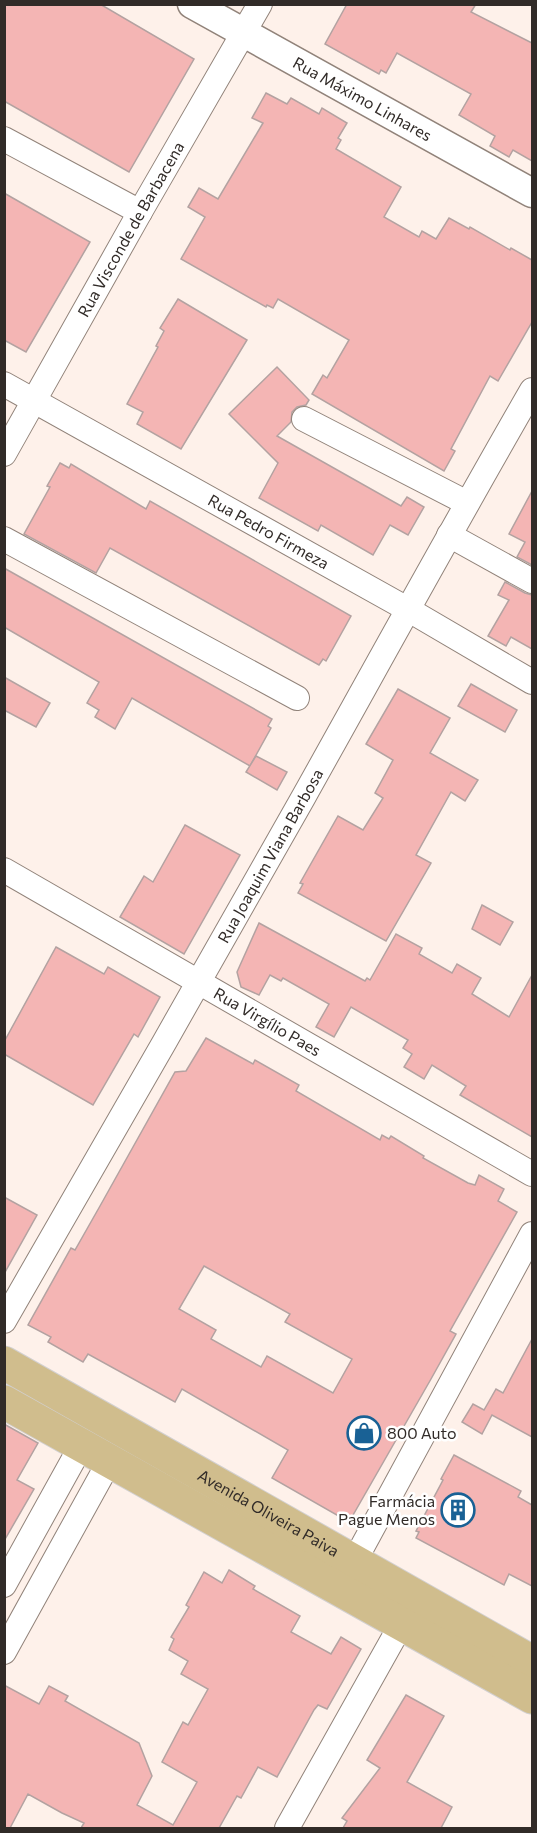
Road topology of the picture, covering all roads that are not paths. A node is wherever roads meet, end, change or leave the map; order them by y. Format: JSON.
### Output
{"nodes":[{"id":1,"x":192,"y":4,"type":"edge"},
{"id":2,"x":260,"y":4,"type":"edge"},
{"id":3,"x":244,"y":32,"type":"junction"},
{"id":4,"x":4,"y":139,"type":"edge"},
{"id":5,"x":532,"y":193,"type":"edge"},
{"id":6,"x":140,"y":212,"type":"junction"},
{"id":7,"x":4,"y":384,"type":"edge"},
{"id":8,"x":532,"y":390,"type":"edge"},
{"id":9,"x":34,"y":400,"type":"junction"},
{"id":10,"x":303,"y":419,"type":"dead end"},
{"id":11,"x":4,"y":454,"type":"edge"},
{"id":12,"x":467,"y":503,"type":"junction"},
{"id":13,"x":449,"y":535,"type":"junction"},
{"id":14,"x":4,"y":539,"type":"edge"},
{"id":15,"x":532,"y":581,"type":"edge"},
{"id":16,"x":409,"y":610,"type":"junction"},
{"id":17,"x":532,"y":682,"type":"edge"},
{"id":18,"x":297,"y":698,"type":"dead end"},
{"id":19,"x":4,"y":870,"type":"edge"},
{"id":20,"x":200,"y":982,"type":"junction"},
{"id":21,"x":532,"y":1174,"type":"edge"},
{"id":22,"x":532,"y":1234,"type":"edge"},
{"id":23,"x":4,"y":1321,"type":"edge"},
{"id":24,"x":4,"y":1363,"type":"edge"},
{"id":25,"x":4,"y":1402,"type":"edge"},
{"id":26,"x":81,"y":1446,"type":"junction"},
{"id":27,"x":109,"y":1462,"type":"junction"},
{"id":28,"x":354,"y":1562,"type":"junction"},
{"id":29,"x":4,"y":1585,"type":"edge"},
{"id":30,"x":402,"y":1623,"type":"junction"},
{"id":31,"x":4,"y":1652,"type":"edge"},
{"id":32,"x":532,"y":1662,"type":"edge"},
{"id":33,"x":532,"y":1697,"type":"edge"},
{"id":34,"x":287,"y":1828,"type":"edge"}],
"edges":[{"from":1,"to":3,"type":"street","name":"Rua Máximo Linhares"},
{"from":2,"to":3,"type":"street","name":"Rua Visconde de Barbacena"},
{"from":3,"to":5,"type":"street","name":"Rua Máximo Linhares"},
{"from":3,"to":6,"type":"street","name":"Rua Visconde de Barbacena"},
{"from":4,"to":6,"type":"street"},
{"from":6,"to":9,"type":"street","name":"Rua Visconde de Barbacena"},
{"from":7,"to":9,"type":"street","name":"Rua Pedro Firmeza"},
{"from":8,"to":12,"type":"street","name":"Rua Joaquim Viana Barbosa"},
{"from":9,"to":11,"type":"street","name":"Rua Visconde de Barbacena"},
{"from":9,"to":16,"type":"street","name":"Rua Pedro Firmeza"},
{"from":10,"to":12,"type":"street"},
{"from":12,"to":13,"type":"street","name":"Rua Joaquim Viana Barbosa"},
{"from":13,"to":15,"type":"street"},
{"from":13,"to":16,"type":"street","name":"Rua Joaquim Viana Barbosa"},
{"from":14,"to":18,"type":"street"},
{"from":16,"to":17,"type":"street","name":"Rua Pedro Firmeza"},
{"from":16,"to":20,"type":"street","name":"Rua Joaquim Viana Barbosa"},
{"from":19,"to":20,"type":"street","name":"Rua Virgílio Paes"},
{"from":20,"to":21,"type":"street","name":"Rua Virgílio Paes"},
{"from":20,"to":23,"type":"street","name":"Rua Joaquim Viana Barbosa"},
{"from":22,"to":28,"type":"street"},
{"from":24,"to":28,"type":"main road","name":"Avenida Oliveira Paiva"},
{"from":25,"to":26,"type":"main road","name":"Avenida Oliveira Paiva"},
{"from":26,"to":27,"type":"main road","name":"Avenida Oliveira Paiva"},
{"from":26,"to":29,"type":"street"},
{"from":27,"to":30,"type":"main road","name":"Avenida Oliveira Paiva"},
{"from":27,"to":31,"type":"street"},
{"from":28,"to":32,"type":"main road","name":"Avenida Oliveira Paiva"},
{"from":30,"to":33,"type":"main road","name":"Avenida Oliveira Paiva"},
{"from":30,"to":34,"type":"street"}]}
